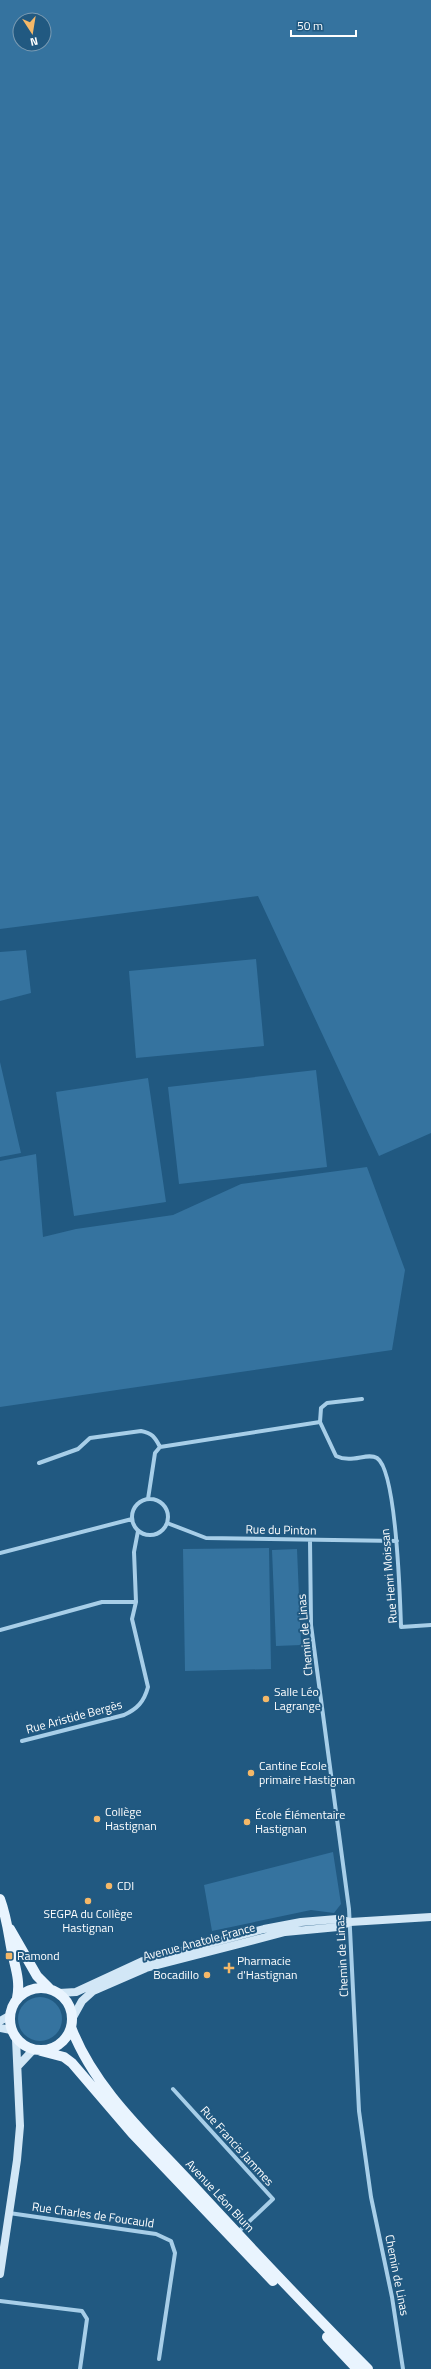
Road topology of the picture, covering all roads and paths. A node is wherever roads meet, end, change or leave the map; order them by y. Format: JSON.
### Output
{"nodes":[{"id":1,"x":362,"y":1399,"type":"dead end"},
{"id":2,"x":320,"y":1422,"type":"junction"},
{"id":3,"x":160,"y":1446,"type":"junction"},
{"id":4,"x":39,"y":1463,"type":"dead end"},
{"id":5,"x":148,"y":1499,"type":"junction"},
{"id":6,"x":132,"y":1519,"type":"junction"},
{"id":7,"x":167,"y":1523,"type":"junction"},
{"id":8,"x":138,"y":1531,"type":"junction"},
{"id":9,"x":310,"y":1540,"type":"junction"},
{"id":10,"x":397,"y":1541,"type":"junction"},
{"id":11,"x":0,"y":1554,"type":"edge"},
{"id":12,"x":136,"y":1602,"type":"junction"},
{"id":13,"x":431,"y":1625,"type":"edge"},
{"id":14,"x":0,"y":1630,"type":"edge"},
{"id":15,"x":22,"y":1740,"type":"dead end"},
{"id":16,"x":0,"y":1899,"type":"edge"},
{"id":17,"x":431,"y":1917,"type":"edge"},
{"id":18,"x":350,"y":1922,"type":"junction"},
{"id":19,"x":9,"y":1927,"type":"junction"},
{"id":20,"x":55,"y":1991,"type":"junction"},
{"id":21,"x":17,"y":1998,"type":"junction"},
{"id":22,"x":5,"y":2019,"type":"edge"},
{"id":23,"x":72,"y":2023,"type":"junction"},
{"id":24,"x":0,"y":2028,"type":"edge"},
{"id":25,"x":14,"y":2035,"type":"junction"},
{"id":26,"x":37,"y":2050,"type":"junction"},
{"id":27,"x":18,"y":2066,"type":"junction"},
{"id":28,"x":173,"y":2089,"type":"dead end"},
{"id":29,"x":9,"y":2213,"type":"junction"},
{"id":30,"x":218,"y":2225,"type":"junction"},
{"id":31,"x":238,"y":2233,"type":"junction"},
{"id":32,"x":0,"y":2274,"type":"edge"},
{"id":33,"x":0,"y":2301,"type":"edge"},
{"id":34,"x":159,"y":2360,"type":"dead end"},
{"id":35,"x":80,"y":2369,"type":"edge"},
{"id":36,"x":357,"y":2369,"type":"edge"},
{"id":37,"x":368,"y":2369,"type":"edge"},
{"id":38,"x":403,"y":2369,"type":"edge"}],
"edges":[{"from":1,"to":2,"type":"street"},
{"from":2,"to":3,"type":"street"},
{"from":2,"to":10,"type":"street","name":"Rue Henri Moissan"},
{"from":3,"to":4,"type":"street"},
{"from":3,"to":5,"type":"street"},
{"from":5,"to":6,"type":"street"},
{"from":5,"to":7,"type":"street"},
{"from":6,"to":8,"type":"street"},
{"from":6,"to":11,"type":"street"},
{"from":7,"to":8,"type":"street"},
{"from":7,"to":9,"type":"street","name":"Rue du Pinton"},
{"from":8,"to":12,"type":"street","name":"Rue Aristide Bergès"},
{"from":9,"to":10,"type":"street","name":"Rue du Pinton"},
{"from":9,"to":18,"type":"street","name":"Chemin de Linas"},
{"from":10,"to":13,"type":"street","name":"Rue Henri Moissan"},
{"from":12,"to":14,"type":"street"},
{"from":12,"to":15,"type":"street","name":"Rue Aristide Bergès"},
{"from":16,"to":19,"type":"main road"},
{"from":17,"to":18,"type":"street","name":"Avenue Anatole France"},
{"from":18,"to":20,"type":"street","name":"Avenue Anatole France"},
{"from":18,"to":23,"type":"street","name":"Avenue Anatole France"},
{"from":18,"to":38,"type":"street","name":"Chemin de Linas"},
{"from":19,"to":20,"type":"main road"},
{"from":19,"to":21,"type":"main road"},
{"from":20,"to":21,"type":"main road"},
{"from":20,"to":23,"type":"main road"},
{"from":21,"to":22,"type":"main road"},
{"from":22,"to":25,"type":"main road"},
{"from":23,"to":26,"type":"main road"},
{"from":23,"to":31,"type":"main road","name":"Avenue Léon Blum"},
{"from":24,"to":25,"type":"street"},
{"from":25,"to":26,"type":"main road"},
{"from":25,"to":27,"type":"street"},
{"from":26,"to":27,"type":"street"},
{"from":26,"to":30,"type":"main road","name":"Avenue Léon Blum"},
{"from":27,"to":29,"type":"street"},
{"from":28,"to":31,"type":"street","name":"Rue Francis Jammes"},
{"from":29,"to":32,"type":"street"},
{"from":29,"to":34,"type":"street","name":"Rue Charles de Foucauld"},
{"from":30,"to":31,"type":"street"},
{"from":30,"to":36,"type":"main road","name":"Avenue Léon Blum"},
{"from":31,"to":37,"type":"main road","name":"Avenue Léon Blum"},
{"from":33,"to":35,"type":"street"}]}
